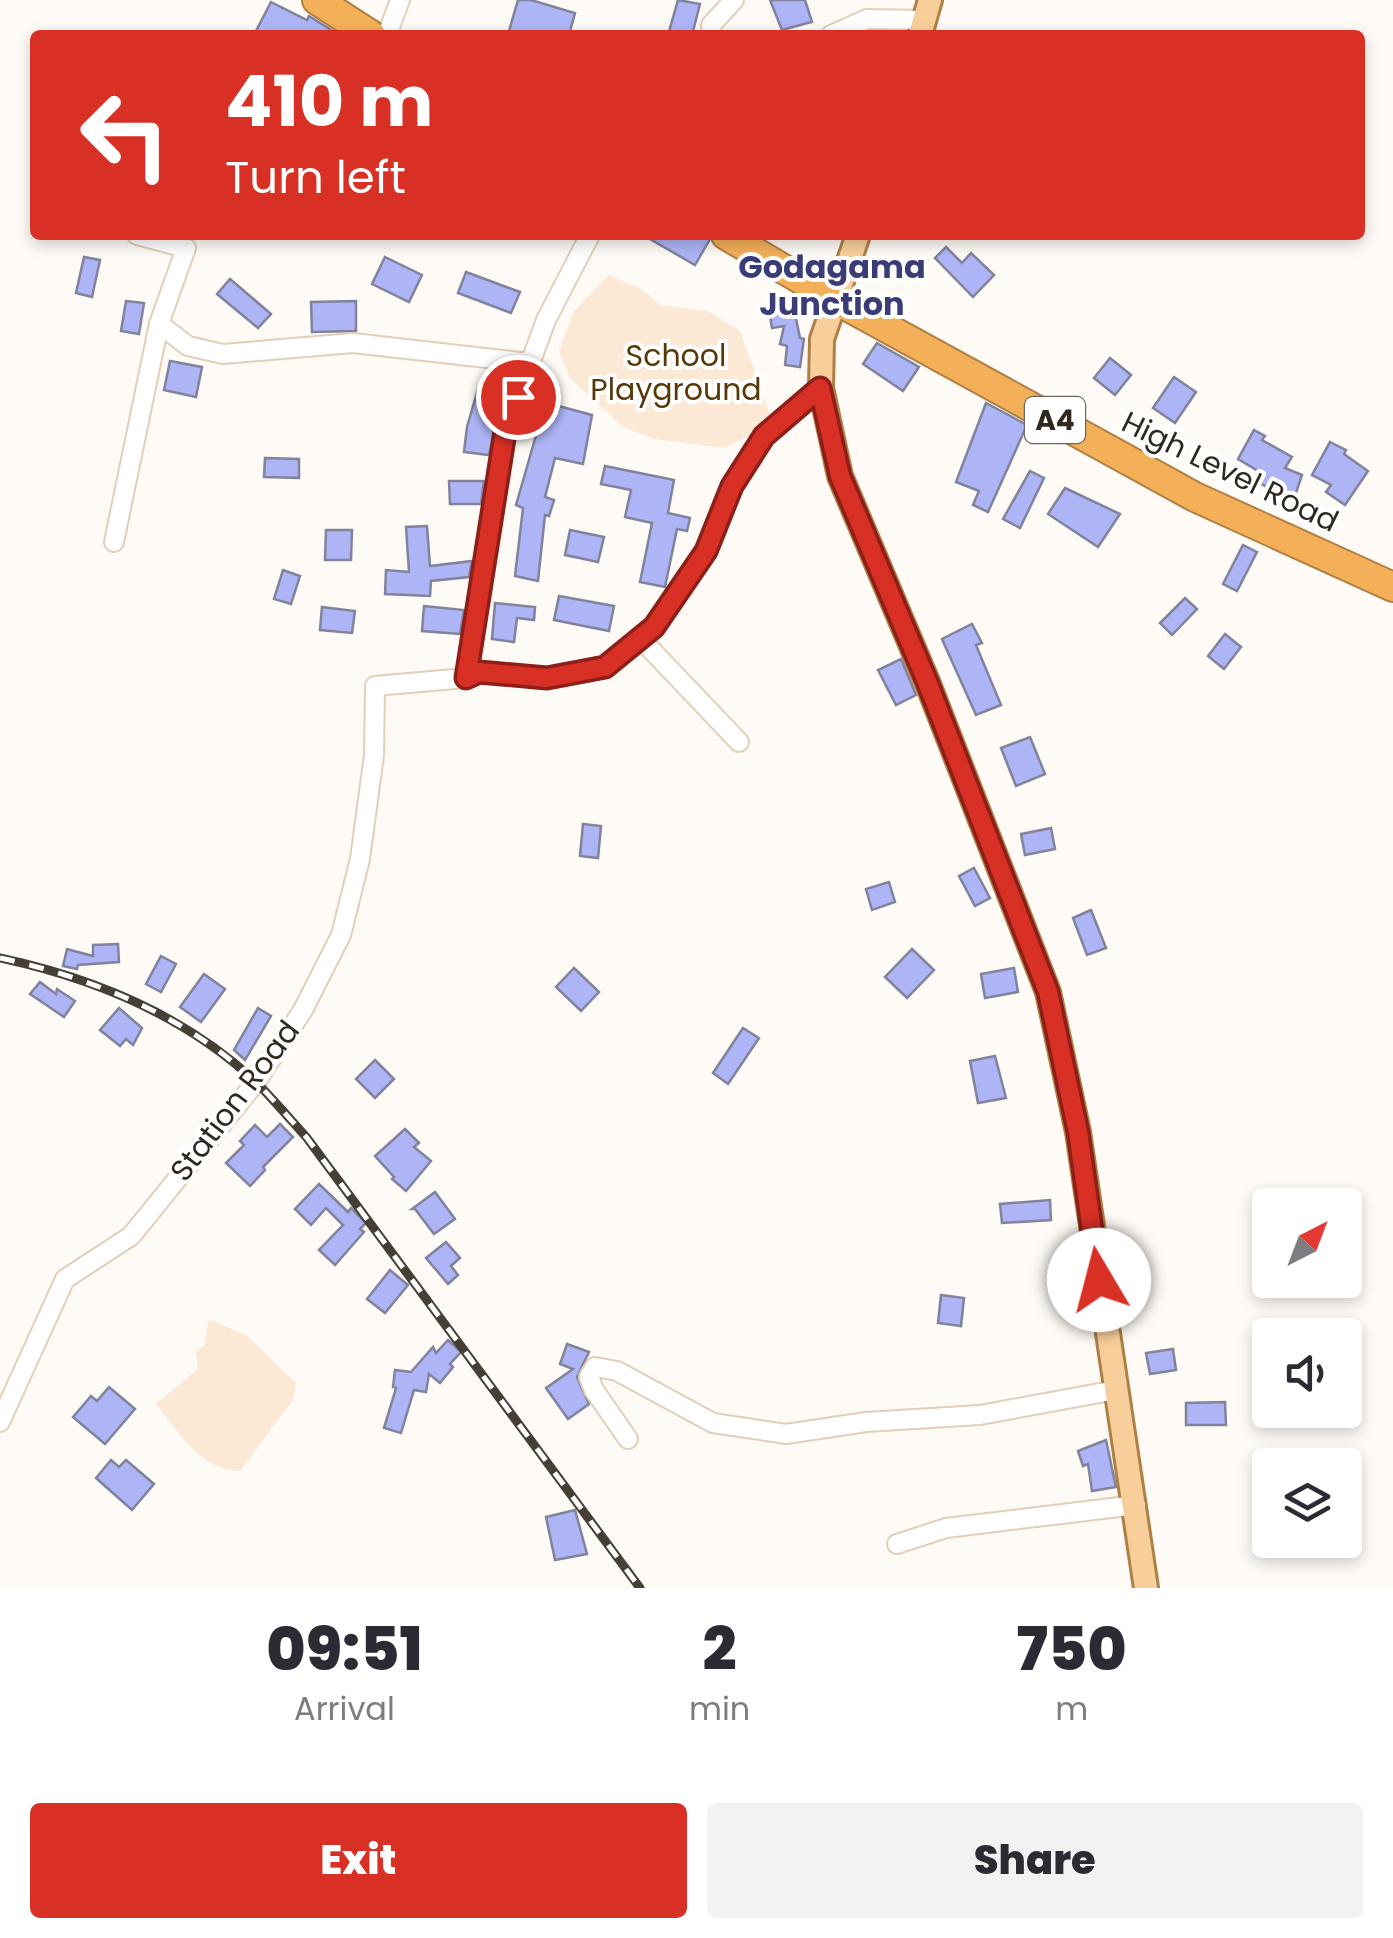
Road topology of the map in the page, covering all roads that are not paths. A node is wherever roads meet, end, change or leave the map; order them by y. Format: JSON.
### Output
{"nodes":[{"id":1,"x":317,"y":0,"type":"edge"},
{"id":2,"x":400,"y":0,"type":"edge"},
{"id":3,"x":734,"y":0,"type":"edge"},
{"id":4,"x":925,"y":18,"type":"edge"},
{"id":5,"x":363,"y":30,"type":"edge"},
{"id":6,"x":389,"y":30,"type":"edge"},
{"id":7,"x":712,"y":30,"type":"edge"},
{"id":8,"x":842,"y":30,"type":"edge"},
{"id":9,"x":156,"y":240,"type":"edge"},
{"id":10,"x":587,"y":240,"type":"edge"},
{"id":11,"x":734,"y":240,"type":"edge"},
{"id":12,"x":856,"y":240,"type":"edge"},
{"id":13,"x":836,"y":300,"type":"junction"},
{"id":14,"x":159,"y":324,"type":"junction"},
{"id":15,"x":530,"y":363,"type":"junction"},
{"id":16,"x":820,"y":388,"type":"junction"},
{"id":17,"x":114,"y":542,"type":"dead end"},
{"id":18,"x":1393,"y":587,"type":"edge"},
{"id":19,"x":640,"y":638,"type":"junction"},
{"id":20,"x":466,"y":678,"type":"junction"},
{"id":21,"x":739,"y":742,"type":"dead end"},
{"id":22,"x":1116,"y":1390,"type":"junction"},
{"id":23,"x":0,"y":1422,"type":"edge"},
{"id":24,"x":628,"y":1439,"type":"dead end"},
{"id":25,"x":1136,"y":1504,"type":"junction"},
{"id":26,"x":896,"y":1544,"type":"dead end"},
{"id":27,"x":1146,"y":1588,"type":"edge"}],
"edges":[{"from":1,"to":5,"type":"highway"},
{"from":2,"to":6,"type":"street"},
{"from":3,"to":7,"type":"street"},
{"from":4,"to":8,"type":"street"},
{"from":9,"to":14,"type":"street"},
{"from":10,"to":15,"type":"street"},
{"from":11,"to":13,"type":"highway","name":"High Level Road","number":"A4"},
{"from":12,"to":13,"type":"main road"},
{"from":13,"to":16,"type":"main road"},
{"from":13,"to":18,"type":"highway","name":"High Level Road","number":"A4"},
{"from":14,"to":15,"type":"street"},
{"from":14,"to":17,"type":"street"},
{"from":15,"to":20,"type":"street"},
{"from":16,"to":19,"type":"street"},
{"from":16,"to":22,"type":"main road"},
{"from":19,"to":20,"type":"street"},
{"from":19,"to":21,"type":"street"},
{"from":20,"to":23,"type":"street","name":"Station Road"},
{"from":22,"to":24,"type":"street"},
{"from":22,"to":25,"type":"main road"},
{"from":25,"to":26,"type":"street"},
{"from":25,"to":27,"type":"main road"}]}
